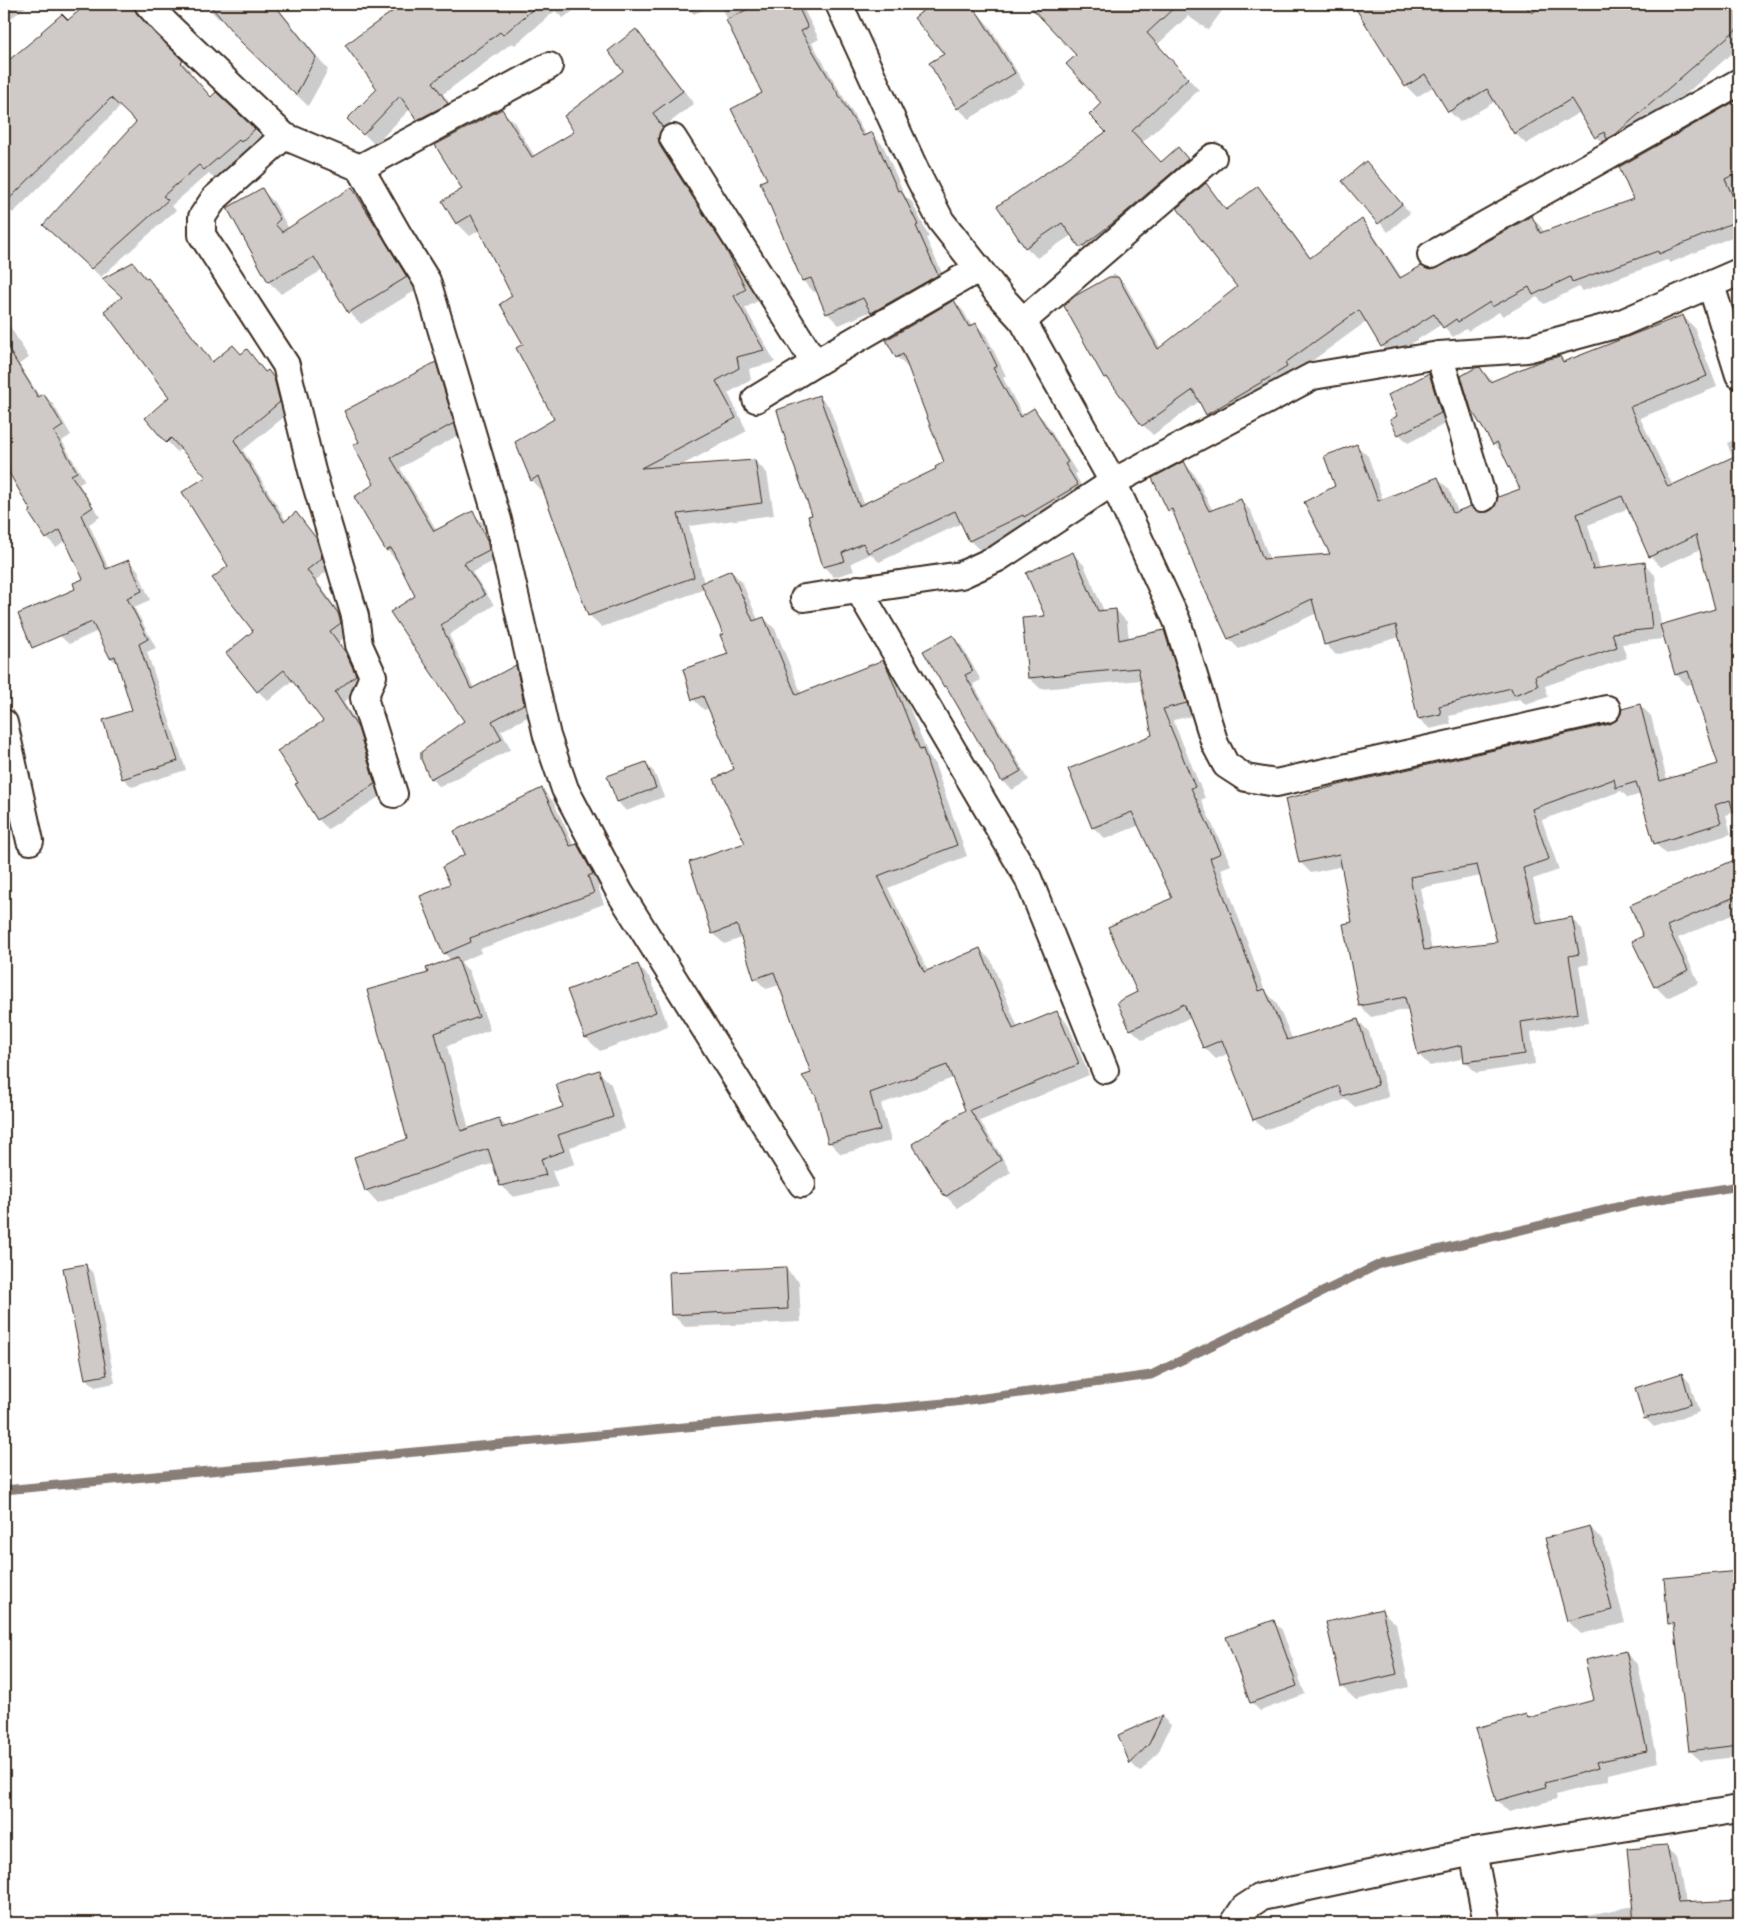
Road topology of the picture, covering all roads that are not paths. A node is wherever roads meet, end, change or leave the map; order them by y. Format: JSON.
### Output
{"nodes":[{"id":1,"x":148,"y":4,"type":"edge"},
{"id":2,"x":838,"y":4,"type":"edge"},
{"id":3,"x":549,"y":66,"type":"dead end"},
{"id":4,"x":1739,"y":82,"type":"edge"},
{"id":5,"x":284,"y":136,"type":"junction"},
{"id":6,"x":673,"y":138,"type":"dead end"},
{"id":7,"x":1212,"y":157,"type":"dead end"},
{"id":8,"x":360,"y":168,"type":"junction"},
{"id":9,"x":1431,"y":255,"type":"dead end"},
{"id":10,"x":978,"y":269,"type":"junction"},
{"id":11,"x":1739,"y":272,"type":"edge"},
{"id":12,"x":1711,"y":285,"type":"junction"},
{"id":13,"x":1023,"y":321,"type":"junction"},
{"id":14,"x":1439,"y":354,"type":"junction"},
{"id":15,"x":815,"y":363,"type":"junction"},
{"id":16,"x":1739,"y":375,"type":"edge"},
{"id":17,"x":756,"y":399,"type":"dead end"},
{"id":18,"x":1113,"y":482,"type":"junction"},
{"id":19,"x":1484,"y":498,"type":"dead end"},
{"id":20,"x":858,"y":589,"type":"junction"},
{"id":21,"x":804,"y":598,"type":"dead end"},
{"id":22,"x":1606,"y":709,"type":"dead end"},
{"id":23,"x":4,"y":723,"type":"edge"},
{"id":24,"x":394,"y":794,"type":"dead end"},
{"id":25,"x":30,"y":840,"type":"dead end"},
{"id":26,"x":1105,"y":1070,"type":"dead end"},
{"id":27,"x":802,"y":1184,"type":"dead end"},
{"id":28,"x":1739,"y":1809,"type":"edge"},
{"id":29,"x":1473,"y":1852,"type":"junction"},
{"id":30,"x":1234,"y":1923,"type":"edge"},
{"id":31,"x":1487,"y":1923,"type":"edge"}],
"edges":[{"from":1,"to":5,"type":"street"},
{"from":2,"to":10,"type":"street"},
{"from":3,"to":8,"type":"street"},
{"from":4,"to":9,"type":"street"},
{"from":5,"to":8,"type":"street"},
{"from":5,"to":24,"type":"street"},
{"from":6,"to":15,"type":"street"},
{"from":7,"to":13,"type":"street"},
{"from":8,"to":27,"type":"street"},
{"from":10,"to":13,"type":"street"},
{"from":10,"to":15,"type":"street"},
{"from":11,"to":12,"type":"street"},
{"from":12,"to":14,"type":"street"},
{"from":12,"to":16,"type":"street"},
{"from":13,"to":18,"type":"street"},
{"from":14,"to":18,"type":"street"},
{"from":14,"to":19,"type":"street"},
{"from":15,"to":17,"type":"street"},
{"from":18,"to":20,"type":"street"},
{"from":18,"to":22,"type":"street"},
{"from":20,"to":21,"type":"street"},
{"from":20,"to":26,"type":"street"},
{"from":23,"to":25,"type":"street"},
{"from":28,"to":29,"type":"street"},
{"from":29,"to":30,"type":"street"},
{"from":29,"to":31,"type":"street"}]}
